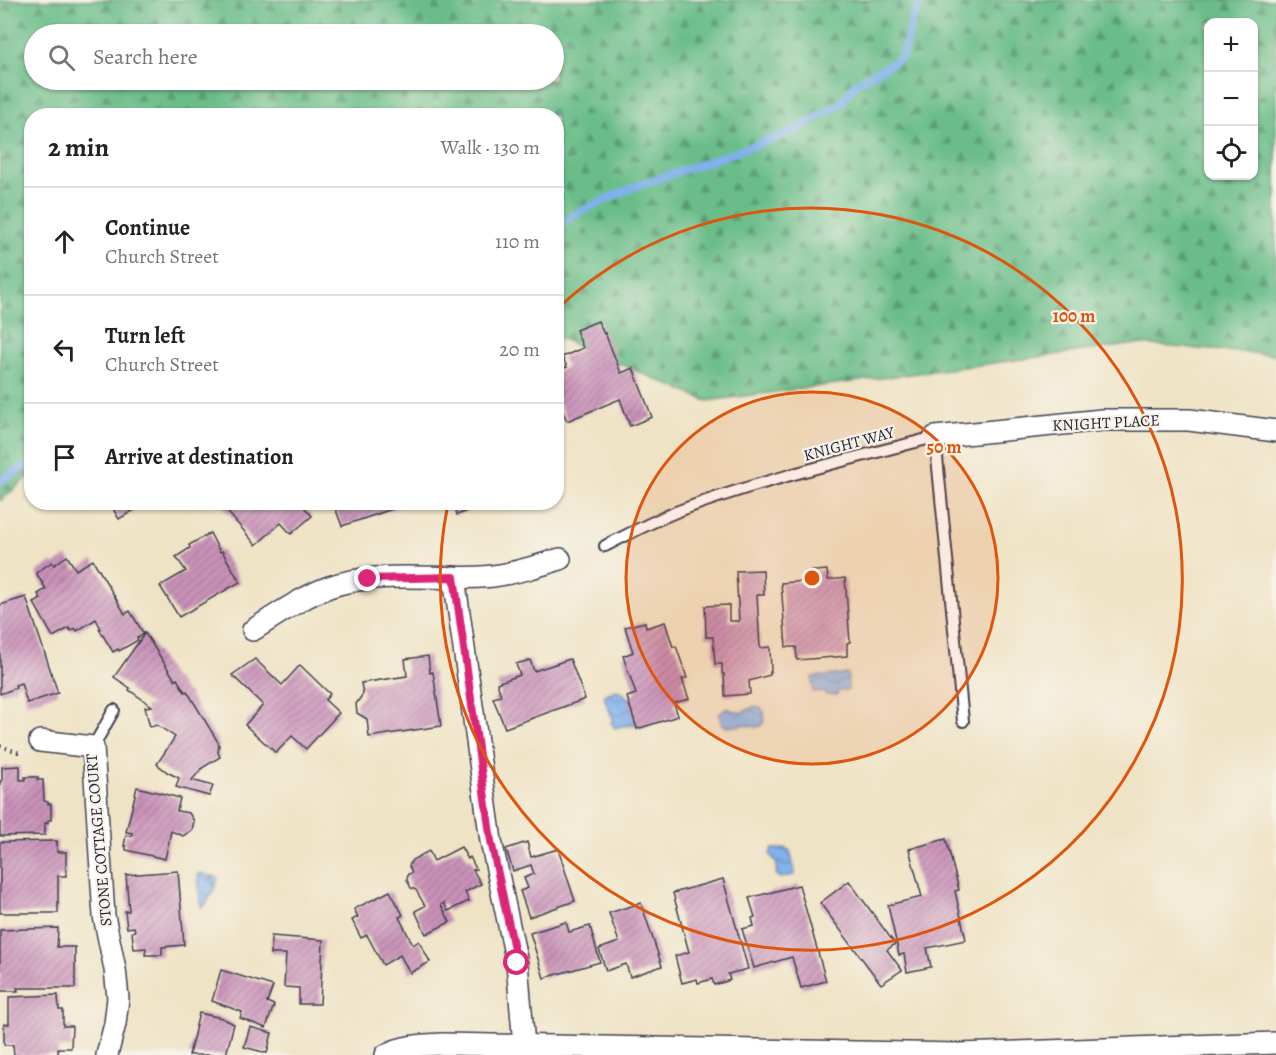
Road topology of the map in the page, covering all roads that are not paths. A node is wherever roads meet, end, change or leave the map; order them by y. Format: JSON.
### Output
{"nodes":[{"id":1,"x":1276,"y":431,"type":"edge"},
{"id":2,"x":935,"y":436,"type":"junction"},
{"id":3,"x":605,"y":546,"type":"dead end"},
{"id":4,"x":560,"y":559,"type":"dead end"},
{"id":5,"x":454,"y":577,"type":"junction"},
{"id":6,"x":253,"y":630,"type":"dead end"},
{"id":7,"x":114,"y":710,"type":"dead end"},
{"id":8,"x":963,"y":721,"type":"dead end"},
{"id":9,"x":40,"y":741,"type":"dead end"},
{"id":10,"x":93,"y":747,"type":"junction"},
{"id":11,"x":1276,"y":1043,"type":"edge"},
{"id":12,"x":524,"y":1045,"type":"junction"},
{"id":13,"x":107,"y":1055,"type":"edge"},
{"id":14,"x":386,"y":1055,"type":"edge"}],
"edges":[{"from":1,"to":2,"type":"street","name":"KNIGHT PLACE"},
{"from":2,"to":3,"type":"lane","name":"KNIGHT WAY"},
{"from":2,"to":8,"type":"lane"},
{"from":4,"to":5,"type":"street"},
{"from":5,"to":6,"type":"street"},
{"from":5,"to":12,"type":"street"},
{"from":7,"to":10,"type":"lane"},
{"from":9,"to":10,"type":"street","name":"STONE COTTAGE COURT"},
{"from":10,"to":13,"type":"street","name":"STONE COTTAGE COURT"},
{"from":11,"to":12,"type":"street"},
{"from":12,"to":14,"type":"street"}]}
